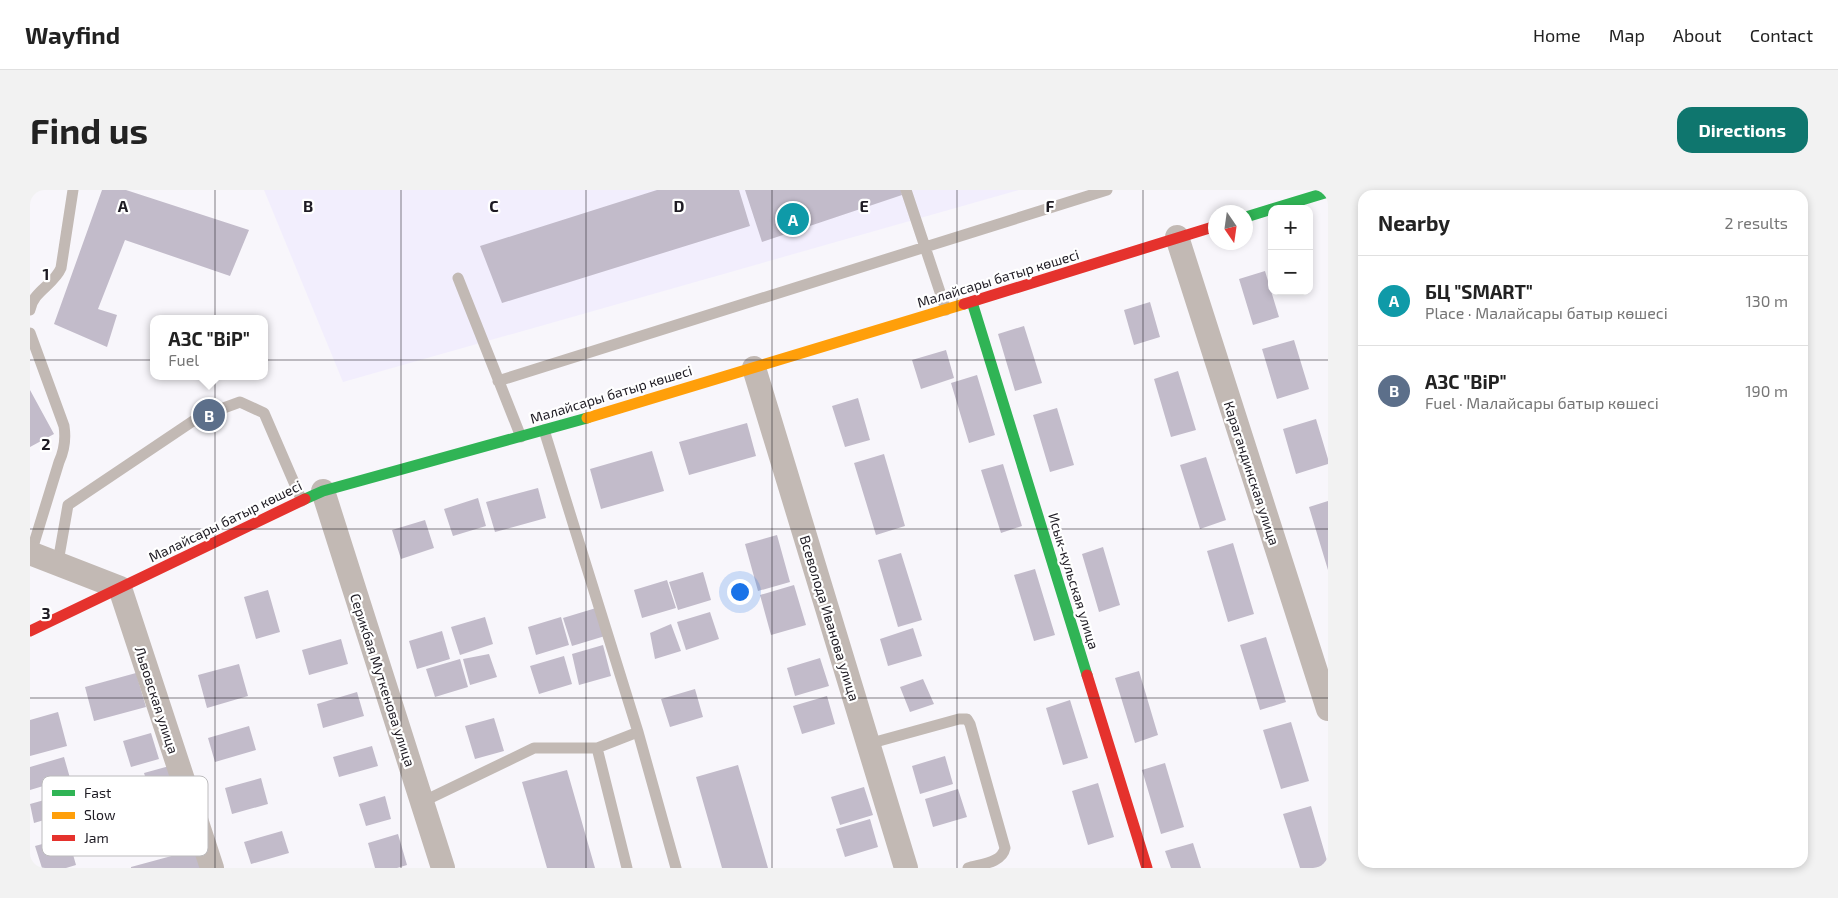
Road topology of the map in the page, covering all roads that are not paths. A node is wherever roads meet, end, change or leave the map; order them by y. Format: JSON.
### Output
{"nodes":[{"id":1,"x":906,"y":190,"type":"edge"},
{"id":2,"x":1107,"y":190,"type":"edge"},
{"id":3,"x":1328,"y":192,"type":"edge"},
{"id":4,"x":70,"y":194,"type":"edge"},
{"id":5,"x":1285,"y":205,"type":"edge"},
{"id":6,"x":1268,"y":210,"type":"edge"},
{"id":7,"x":1253,"y":215,"type":"edge"},
{"id":8,"x":1208,"y":228,"type":"edge"},
{"id":9,"x":1177,"y":237,"type":"junction"},
{"id":10,"x":926,"y":247,"type":"junction"},
{"id":11,"x":458,"y":278,"type":"dead end"},
{"id":12,"x":972,"y":302,"type":"junction"},
{"id":13,"x":30,"y":310,"type":"edge"},
{"id":14,"x":946,"y":310,"type":"junction"},
{"id":15,"x":30,"y":333,"type":"edge"},
{"id":16,"x":754,"y":368,"type":"junction"},
{"id":17,"x":498,"y":381,"type":"junction"},
{"id":18,"x":544,"y":430,"type":"junction"},
{"id":19,"x":521,"y":437,"type":"junction"},
{"id":20,"x":313,"y":496,"type":"junction"},
{"id":21,"x":31,"y":553,"type":"edge"},
{"id":22,"x":58,"y":562,"type":"junction"},
{"id":23,"x":120,"y":588,"type":"junction"},
{"id":24,"x":30,"y":631,"type":"edge"},
{"id":25,"x":1328,"y":709,"type":"edge"},
{"id":26,"x":638,"y":732,"type":"junction"},
{"id":27,"x":868,"y":744,"type":"junction"},
{"id":28,"x":597,"y":748,"type":"junction"},
{"id":29,"x":182,"y":776,"type":"edge"},
{"id":30,"x":422,"y":802,"type":"junction"},
{"id":31,"x":208,"y":856,"type":"edge"},
{"id":32,"x":212,"y":868,"type":"edge"},
{"id":33,"x":443,"y":868,"type":"edge"},
{"id":34,"x":627,"y":868,"type":"edge"},
{"id":35,"x":676,"y":868,"type":"edge"},
{"id":36,"x":906,"y":868,"type":"edge"},
{"id":37,"x":968,"y":868,"type":"edge"},
{"id":38,"x":1147,"y":868,"type":"edge"}],
"edges":[{"from":1,"to":10,"type":"lane"},
{"from":2,"to":10,"type":"lane"},
{"from":3,"to":5,"type":"main road"},
{"from":4,"to":13,"type":"lane"},
{"from":6,"to":7,"type":"main road"},
{"from":8,"to":9,"type":"main road","name":"Малайсары батыр көшесі"},
{"from":9,"to":12,"type":"main road","name":"Малайсары батыр көшесі"},
{"from":9,"to":25,"type":"street","name":"Карагандинская улица"},
{"from":10,"to":14,"type":"lane"},
{"from":10,"to":17,"type":"lane"},
{"from":11,"to":17,"type":"lane"},
{"from":12,"to":14,"type":"main road","name":"Малайсары батыр көшесі"},
{"from":12,"to":38,"type":"main road","name":"Исык-кульская улица"},
{"from":14,"to":16,"type":"main road","name":"Малайсары батыр көшесі"},
{"from":15,"to":21,"type":"lane"},
{"from":16,"to":18,"type":"main road","name":"Малайсары батыр көшесі"},
{"from":16,"to":27,"type":"street","name":"Всеволода Иванова улица"},
{"from":17,"to":19,"type":"lane"},
{"from":18,"to":19,"type":"main road","name":"Малайсары батыр көшесі"},
{"from":18,"to":26,"type":"lane"},
{"from":19,"to":20,"type":"main road","name":"Малайсары батыр көшесі"},
{"from":20,"to":22,"type":"lane"},
{"from":20,"to":23,"type":"main road","name":"Малайсары батыр көшесі"},
{"from":20,"to":30,"type":"street","name":"Серикбая Муткенова улица"},
{"from":21,"to":22,"type":"street"},
{"from":22,"to":23,"type":"street"},
{"from":23,"to":24,"type":"main road","name":"Малайсары батыр көшесі"},
{"from":23,"to":29,"type":"street","name":"Львовская улица"},
{"from":26,"to":28,"type":"lane"},
{"from":26,"to":35,"type":"lane"},
{"from":27,"to":36,"type":"street","name":"Всеволода Иванова улица"},
{"from":27,"to":37,"type":"lane"},
{"from":28,"to":30,"type":"lane"},
{"from":28,"to":34,"type":"lane"},
{"from":30,"to":33,"type":"street","name":"Серикбая Муткенова улица"},
{"from":31,"to":32,"type":"street","name":"Львовская улица"}]}
